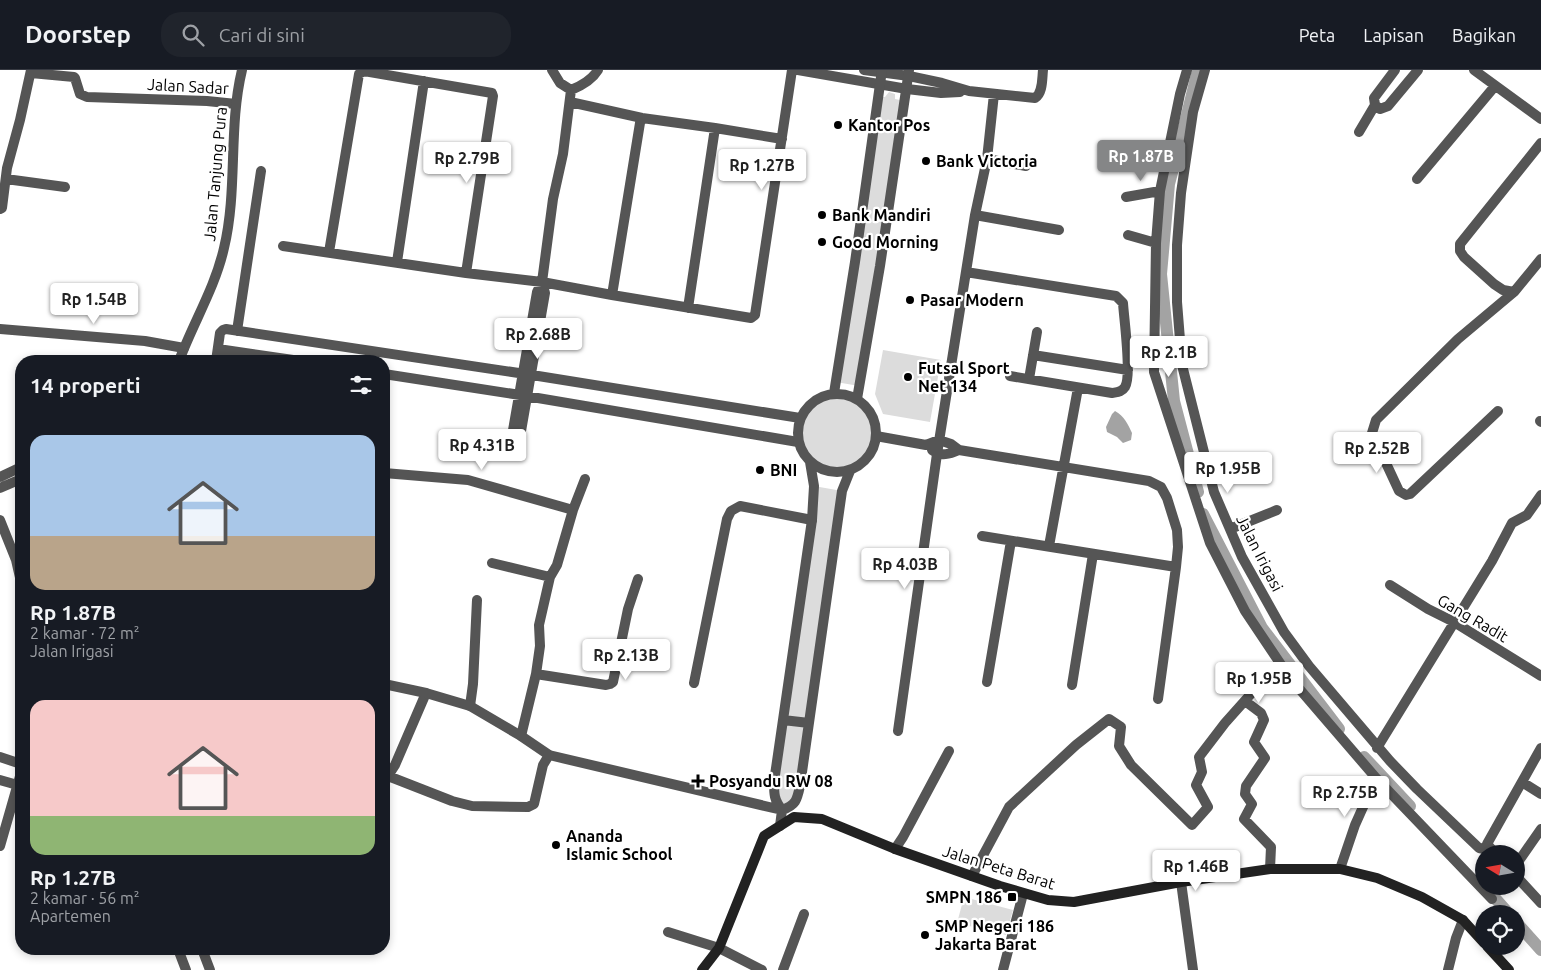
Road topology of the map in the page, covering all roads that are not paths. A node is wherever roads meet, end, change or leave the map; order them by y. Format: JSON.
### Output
{"nodes":[{"id":1,"x":240,"y":70,"type":"edge"},
{"id":2,"x":552,"y":70,"type":"edge"},
{"id":3,"x":598,"y":70,"type":"edge"},
{"id":4,"x":792,"y":70,"type":"edge"},
{"id":5,"x":798,"y":70,"type":"edge"},
{"id":6,"x":864,"y":70,"type":"edge"},
{"id":7,"x":1043,"y":70,"type":"edge"},
{"id":8,"x":1187,"y":70,"type":"edge"},
{"id":9,"x":1205,"y":70,"type":"edge"},
{"id":10,"x":1395,"y":70,"type":"edge"},
{"id":11,"x":1418,"y":70,"type":"edge"},
{"id":12,"x":1474,"y":70,"type":"edge"},
{"id":13,"x":882,"y":71,"type":"edge"},
{"id":14,"x":31,"y":72,"type":"edge"},
{"id":15,"x":909,"y":73,"type":"edge"},
{"id":16,"x":424,"y":81,"type":"junction"},
{"id":17,"x":880,"y":84,"type":"junction"},
{"id":18,"x":1495,"y":86,"type":"junction"},
{"id":19,"x":907,"y":89,"type":"junction"},
{"id":20,"x":571,"y":90,"type":"junction"},
{"id":21,"x":969,"y":91,"type":"junction"},
{"id":22,"x":994,"y":94,"type":"junction"},
{"id":23,"x":570,"y":102,"type":"junction"},
{"id":24,"x":236,"y":104,"type":"junction"},
{"id":25,"x":1375,"y":105,"type":"junction"},
{"id":26,"x":642,"y":118,"type":"junction"},
{"id":27,"x":1541,"y":119,"type":"edge"},
{"id":28,"x":715,"y":128,"type":"junction"},
{"id":29,"x":1359,"y":132,"type":"dead end"},
{"id":30,"x":782,"y":139,"type":"junction"},
{"id":31,"x":1541,"y":143,"type":"edge"},
{"id":32,"x":987,"y":159,"type":"junction"},
{"id":33,"x":1026,"y":166,"type":"dead end"},
{"id":34,"x":261,"y":171,"type":"dead end"},
{"id":35,"x":6,"y":179,"type":"junction"},
{"id":36,"x":1417,"y":179,"type":"dead end"},
{"id":37,"x":66,"y":187,"type":"dead end"},
{"id":38,"x":1160,"y":190,"type":"junction"},
{"id":39,"x":1126,"y":197,"type":"dead end"},
{"id":40,"x":0,"y":209,"type":"edge"},
{"id":41,"x":975,"y":215,"type":"junction"},
{"id":42,"x":1059,"y":230,"type":"dead end"},
{"id":43,"x":1128,"y":235,"type":"dead end"},
{"id":44,"x":1156,"y":243,"type":"junction"},
{"id":45,"x":283,"y":246,"type":"dead end"},
{"id":46,"x":329,"y":252,"type":"junction"},
{"id":47,"x":1541,"y":259,"type":"edge"},
{"id":48,"x":397,"y":262,"type":"junction"},
{"id":49,"x":966,"y":272,"type":"junction"},
{"id":50,"x":466,"y":273,"type":"junction"},
{"id":51,"x":542,"y":282,"type":"junction"},
{"id":52,"x":1514,"y":292,"type":"junction"},
{"id":53,"x":612,"y":295,"type":"junction"},
{"id":54,"x":688,"y":308,"type":"junction"},
{"id":55,"x":0,"y":329,"type":"edge"},
{"id":56,"x":237,"y":331,"type":"junction"},
{"id":57,"x":1037,"y":332,"type":"dead end"},
{"id":58,"x":184,"y":348,"type":"junction"},
{"id":59,"x":218,"y":349,"type":"junction"},
{"id":60,"x":181,"y":355,"type":"edge"},
{"id":61,"x":217,"y":355,"type":"edge"},
{"id":62,"x":259,"y":355,"type":"edge"},
{"id":63,"x":1033,"y":355,"type":"junction"},
{"id":64,"x":1128,"y":370,"type":"junction"},
{"id":65,"x":528,"y":374,"type":"junction"},
{"id":66,"x":390,"y":375,"type":"edge"},
{"id":67,"x":1010,"y":376,"type":"dead end"},
{"id":68,"x":1029,"y":379,"type":"junction"},
{"id":69,"x":1078,"y":388,"type":"junction"},
{"id":70,"x":834,"y":393,"type":"junction"},
{"id":71,"x":524,"y":396,"type":"junction"},
{"id":72,"x":857,"y":398,"type":"junction"},
{"id":73,"x":1498,"y":411,"type":"dead end"},
{"id":74,"x":800,"y":418,"type":"junction"},
{"id":75,"x":876,"y":436,"type":"junction"},
{"id":76,"x":939,"y":440,"type":"junction"},
{"id":77,"x":798,"y":442,"type":"junction"},
{"id":78,"x":926,"y":445,"type":"junction"},
{"id":79,"x":959,"y":450,"type":"junction"},
{"id":80,"x":937,"y":454,"type":"junction"},
{"id":81,"x":810,"y":462,"type":"junction"},
{"id":82,"x":1064,"y":467,"type":"junction"},
{"id":83,"x":15,"y":470,"type":"edge"},
{"id":84,"x":850,"y":471,"type":"junction"},
{"id":85,"x":390,"y":474,"type":"edge"},
{"id":86,"x":0,"y":476,"type":"edge"},
{"id":87,"x":585,"y":479,"type":"dead end"},
{"id":88,"x":15,"y":482,"type":"edge"},
{"id":89,"x":0,"y":488,"type":"edge"},
{"id":90,"x":1541,"y":495,"type":"edge"},
{"id":91,"x":573,"y":510,"type":"junction"},
{"id":92,"x":1276,"y":510,"type":"dead end"},
{"id":93,"x":0,"y":520,"type":"edge"},
{"id":94,"x":812,"y":520,"type":"junction"},
{"id":95,"x":1230,"y":529,"type":"junction"},
{"id":96,"x":982,"y":536,"type":"dead end"},
{"id":97,"x":1012,"y":541,"type":"junction"},
{"id":98,"x":1049,"y":546,"type":"junction"},
{"id":99,"x":1093,"y":554,"type":"junction"},
{"id":100,"x":15,"y":558,"type":"edge"},
{"id":101,"x":492,"y":563,"type":"dead end"},
{"id":102,"x":1176,"y":567,"type":"junction"},
{"id":103,"x":550,"y":577,"type":"junction"},
{"id":104,"x":638,"y":579,"type":"dead end"},
{"id":105,"x":1390,"y":585,"type":"dead end"},
{"id":106,"x":478,"y":600,"type":"dead end"},
{"id":107,"x":1454,"y":622,"type":"junction"},
{"id":108,"x":1280,"y":666,"type":"junction"},
{"id":109,"x":536,"y":674,"type":"junction"},
{"id":110,"x":1541,"y":676,"type":"edge"},
{"id":111,"x":987,"y":682,"type":"dead end"},
{"id":112,"x":694,"y":683,"type":"dead end"},
{"id":113,"x":390,"y":685,"type":"edge"},
{"id":114,"x":1072,"y":685,"type":"dead end"},
{"id":115,"x":426,"y":693,"type":"junction"},
{"id":116,"x":1158,"y":699,"type":"dead end"},
{"id":117,"x":1245,"y":701,"type":"junction"},
{"id":118,"x":470,"y":706,"type":"junction"},
{"id":119,"x":783,"y":720,"type":"junction"},
{"id":120,"x":809,"y":724,"type":"junction"},
{"id":121,"x":898,"y":731,"type":"dead end"},
{"id":122,"x":521,"y":736,"type":"junction"},
{"id":123,"x":1378,"y":748,"type":"junction"},
{"id":124,"x":1541,"y":748,"type":"edge"},
{"id":125,"x":949,"y":751,"type":"dead end"},
{"id":126,"x":549,"y":755,"type":"junction"},
{"id":127,"x":0,"y":757,"type":"edge"},
{"id":128,"x":15,"y":762,"type":"edge"},
{"id":129,"x":390,"y":773,"type":"edge"},
{"id":130,"x":1376,"y":778,"type":"junction"},
{"id":131,"x":0,"y":780,"type":"edge"},
{"id":132,"x":390,"y":780,"type":"edge"},
{"id":133,"x":1522,"y":782,"type":"junction"},
{"id":134,"x":15,"y":784,"type":"edge"},
{"id":135,"x":1541,"y":794,"type":"edge"},
{"id":136,"x":15,"y":801,"type":"edge"},
{"id":137,"x":782,"y":810,"type":"junction"},
{"id":138,"x":780,"y":826,"type":"junction"},
{"id":139,"x":1541,"y":829,"type":"edge"},
{"id":140,"x":1487,"y":844,"type":"joint"},
{"id":141,"x":0,"y":846,"type":"edge"},
{"id":142,"x":895,"y":849,"type":"junction"},
{"id":143,"x":1525,"y":852,"type":"edge"},
{"id":144,"x":1270,"y":869,"type":"junction"},
{"id":145,"x":1340,"y":869,"type":"junction"},
{"id":146,"x":972,"y":876,"type":"junction"},
{"id":147,"x":1181,"y":882,"type":"junction"},
{"id":148,"x":1525,"y":885,"type":"edge"},
{"id":149,"x":1023,"y":894,"type":"junction"},
{"id":150,"x":1492,"y":899,"type":"dead end"},
{"id":151,"x":1541,"y":902,"type":"edge"},
{"id":152,"x":804,"y":914,"type":"dead end"},
{"id":153,"x":1463,"y":920,"type":"junction"},
{"id":154,"x":668,"y":932,"type":"dead end"},
{"id":155,"x":1475,"y":933,"type":"edge"},
{"id":156,"x":719,"y":948,"type":"junction"},
{"id":157,"x":180,"y":955,"type":"edge"},
{"id":158,"x":204,"y":955,"type":"edge"},
{"id":159,"x":1495,"y":955,"type":"edge"},
{"id":160,"x":186,"y":970,"type":"edge"},
{"id":161,"x":210,"y":970,"type":"edge"},
{"id":162,"x":702,"y":970,"type":"edge"},
{"id":163,"x":762,"y":970,"type":"edge"},
{"id":164,"x":783,"y":970,"type":"edge"},
{"id":165,"x":1003,"y":970,"type":"edge"},
{"id":166,"x":1193,"y":970,"type":"edge"},
{"id":167,"x":1448,"y":970,"type":"edge"},
{"id":168,"x":1509,"y":970,"type":"edge"}],
"edges":[{"from":1,"to":24,"type":"street","name":"Jalan Tanjung Pura"},
{"from":2,"to":20,"type":"street"},
{"from":3,"to":20,"type":"street"},
{"from":4,"to":30,"type":"street"},
{"from":5,"to":17,"type":"street"},
{"from":6,"to":13,"type":"street"},
{"from":7,"to":22,"type":"street"},
{"from":8,"to":38,"type":"street"},
{"from":9,"to":95,"type":"street","name":"Jalan Irigasi"},
{"from":10,"to":25,"type":"street"},
{"from":11,"to":25,"type":"street"},
{"from":12,"to":18,"type":"street"},
{"from":13,"to":15,"type":"street"},
{"from":13,"to":17,"type":"street"},
{"from":14,"to":24,"type":"street","name":"Jalan Sadar"},
{"from":14,"to":35,"type":"street"},
{"from":15,"to":19,"type":"street"},
{"from":15,"to":21,"type":"street"},
{"from":16,"to":46,"type":"street"},
{"from":16,"to":48,"type":"street"},
{"from":16,"to":50,"type":"street"},
{"from":17,"to":19,"type":"street"},
{"from":17,"to":70,"type":"street"},
{"from":18,"to":27,"type":"street"},
{"from":18,"to":36,"type":"street"},
{"from":19,"to":21,"type":"street"},
{"from":19,"to":72,"type":"street"},
{"from":20,"to":23,"type":"street"},
{"from":21,"to":22,"type":"street"},
{"from":22,"to":32,"type":"street"},
{"from":23,"to":26,"type":"street"},
{"from":23,"to":51,"type":"street"},
{"from":24,"to":58,"type":"street","name":"Jalan Tanjung Pura"},
{"from":25,"to":29,"type":"street"},
{"from":26,"to":28,"type":"street"},
{"from":26,"to":53,"type":"street"},
{"from":28,"to":30,"type":"street"},
{"from":28,"to":54,"type":"street"},
{"from":30,"to":54,"type":"street"},
{"from":31,"to":52,"type":"street"},
{"from":32,"to":33,"type":"street"},
{"from":32,"to":41,"type":"street"},
{"from":34,"to":56,"type":"street"},
{"from":35,"to":37,"type":"street"},
{"from":35,"to":40,"type":"street"},
{"from":38,"to":39,"type":"street"},
{"from":38,"to":44,"type":"street"},
{"from":41,"to":42,"type":"street"},
{"from":41,"to":49,"type":"street"},
{"from":43,"to":44,"type":"street"},
{"from":44,"to":108,"type":"street"},
{"from":45,"to":46,"type":"street"},
{"from":46,"to":48,"type":"street"},
{"from":47,"to":52,"type":"street"},
{"from":48,"to":50,"type":"street"},
{"from":49,"to":64,"type":"street"},
{"from":49,"to":76,"type":"street"},
{"from":50,"to":51,"type":"street"},
{"from":51,"to":53,"type":"street"},
{"from":51,"to":65,"type":"street"},
{"from":52,"to":73,"type":"street"},
{"from":53,"to":54,"type":"street"},
{"from":55,"to":58,"type":"street"},
{"from":56,"to":59,"type":"street"},
{"from":56,"to":65,"type":"street"},
{"from":57,"to":63,"type":"street"},
{"from":58,"to":60,"type":"street","name":"Jalan Tanjung Pura"},
{"from":59,"to":61,"type":"street"},
{"from":59,"to":62,"type":"street"},
{"from":63,"to":64,"type":"street"},
{"from":63,"to":68,"type":"street"},
{"from":64,"to":69,"type":"street"},
{"from":65,"to":71,"type":"street"},
{"from":65,"to":74,"type":"street"},
{"from":66,"to":71,"type":"street"},
{"from":67,"to":68,"type":"street"},
{"from":68,"to":69,"type":"street"},
{"from":69,"to":82,"type":"street"},
{"from":70,"to":72,"type":"street"},
{"from":70,"to":74,"type":"street"},
{"from":71,"to":77,"type":"street"},
{"from":72,"to":75,"type":"street"},
{"from":74,"to":77,"type":"street"},
{"from":75,"to":78,"type":"street"},
{"from":75,"to":84,"type":"street"},
{"from":76,"to":78,"type":"street"},
{"from":76,"to":79,"type":"street"},
{"from":76,"to":80,"type":"street"},
{"from":77,"to":81,"type":"street"},
{"from":78,"to":80,"type":"street"},
{"from":79,"to":80,"type":"street"},
{"from":79,"to":82,"type":"street"},
{"from":80,"to":121,"type":"street"},
{"from":81,"to":84,"type":"street"},
{"from":81,"to":94,"type":"street"},
{"from":82,"to":98,"type":"street"},
{"from":82,"to":102,"type":"street"},
{"from":83,"to":86,"type":"street"},
{"from":84,"to":120,"type":"street"},
{"from":85,"to":91,"type":"street"},
{"from":87,"to":91,"type":"street"},
{"from":88,"to":89,"type":"street"},
{"from":90,"to":107,"type":"street"},
{"from":91,"to":103,"type":"street"},
{"from":92,"to":95,"type":"street"},
{"from":93,"to":100,"type":"street"},
{"from":94,"to":112,"type":"street"},
{"from":94,"to":119,"type":"street"},
{"from":95,"to":123,"type":"street","name":"Jalan Irigasi"},
{"from":96,"to":97,"type":"street"},
{"from":97,"to":98,"type":"street"},
{"from":97,"to":111,"type":"street"},
{"from":98,"to":99,"type":"street"},
{"from":99,"to":102,"type":"street"},
{"from":99,"to":114,"type":"street"},
{"from":101,"to":103,"type":"street"},
{"from":102,"to":116,"type":"street"},
{"from":103,"to":109,"type":"street"},
{"from":104,"to":109,"type":"street"},
{"from":105,"to":107,"type":"street","name":"Gang Radit"},
{"from":106,"to":118,"type":"street"},
{"from":107,"to":110,"type":"street","name":"Gang Radit"},
{"from":107,"to":123,"type":"street"},
{"from":108,"to":117,"type":"street"},
{"from":108,"to":130,"type":"street"},
{"from":109,"to":122,"type":"street"},
{"from":113,"to":115,"type":"street"},
{"from":115,"to":118,"type":"street"},
{"from":115,"to":129,"type":"street"},
{"from":117,"to":144,"type":"street"},
{"from":117,"to":146,"type":"street"},
{"from":118,"to":122,"type":"street"},
{"from":119,"to":120,"type":"street"},
{"from":119,"to":137,"type":"street"},
{"from":120,"to":137,"type":"street"},
{"from":122,"to":126,"type":"street"},
{"from":123,"to":140,"type":"street","name":"Jalan Irigasi"},
{"from":124,"to":133,"type":"street"},
{"from":125,"to":142,"type":"street"},
{"from":126,"to":132,"type":"street"},
{"from":126,"to":137,"type":"street"},
{"from":127,"to":128,"type":"street"},
{"from":130,"to":145,"type":"street"},
{"from":130,"to":150,"type":"street"},
{"from":131,"to":134,"type":"street"},
{"from":133,"to":135,"type":"street"},
{"from":133,"to":140,"type":"street"},
{"from":136,"to":141,"type":"street"},
{"from":137,"to":138,"type":"street"},
{"from":138,"to":142,"type":"main road","name":"Jalan Peta Barat"},
{"from":138,"to":156,"type":"main road","name":"Jalan Peta Barat"},
{"from":139,"to":143,"type":"street"},
{"from":142,"to":146,"type":"main road","name":"Jalan Peta Barat"},
{"from":144,"to":145,"type":"main road","name":"Jalan Peta Barat"},
{"from":144,"to":147,"type":"main road","name":"Jalan Peta Barat"},
{"from":145,"to":153,"type":"main road","name":"Jalan Peta Barat"},
{"from":146,"to":149,"type":"main road","name":"Jalan Peta Barat"},
{"from":147,"to":149,"type":"main road","name":"Jalan Peta Barat"},
{"from":147,"to":166,"type":"street"},
{"from":148,"to":151,"type":"street"},
{"from":149,"to":165,"type":"street"},
{"from":152,"to":164,"type":"street"},
{"from":153,"to":155,"type":"main road","name":"Jalan Peta Barat"},
{"from":153,"to":167,"type":"street"},
{"from":154,"to":156,"type":"street"},
{"from":156,"to":162,"type":"main road","name":"Jalan Peta Barat"},
{"from":156,"to":163,"type":"street"},
{"from":157,"to":160,"type":"street"},
{"from":158,"to":161,"type":"street"},
{"from":159,"to":168,"type":"main road"}]}
